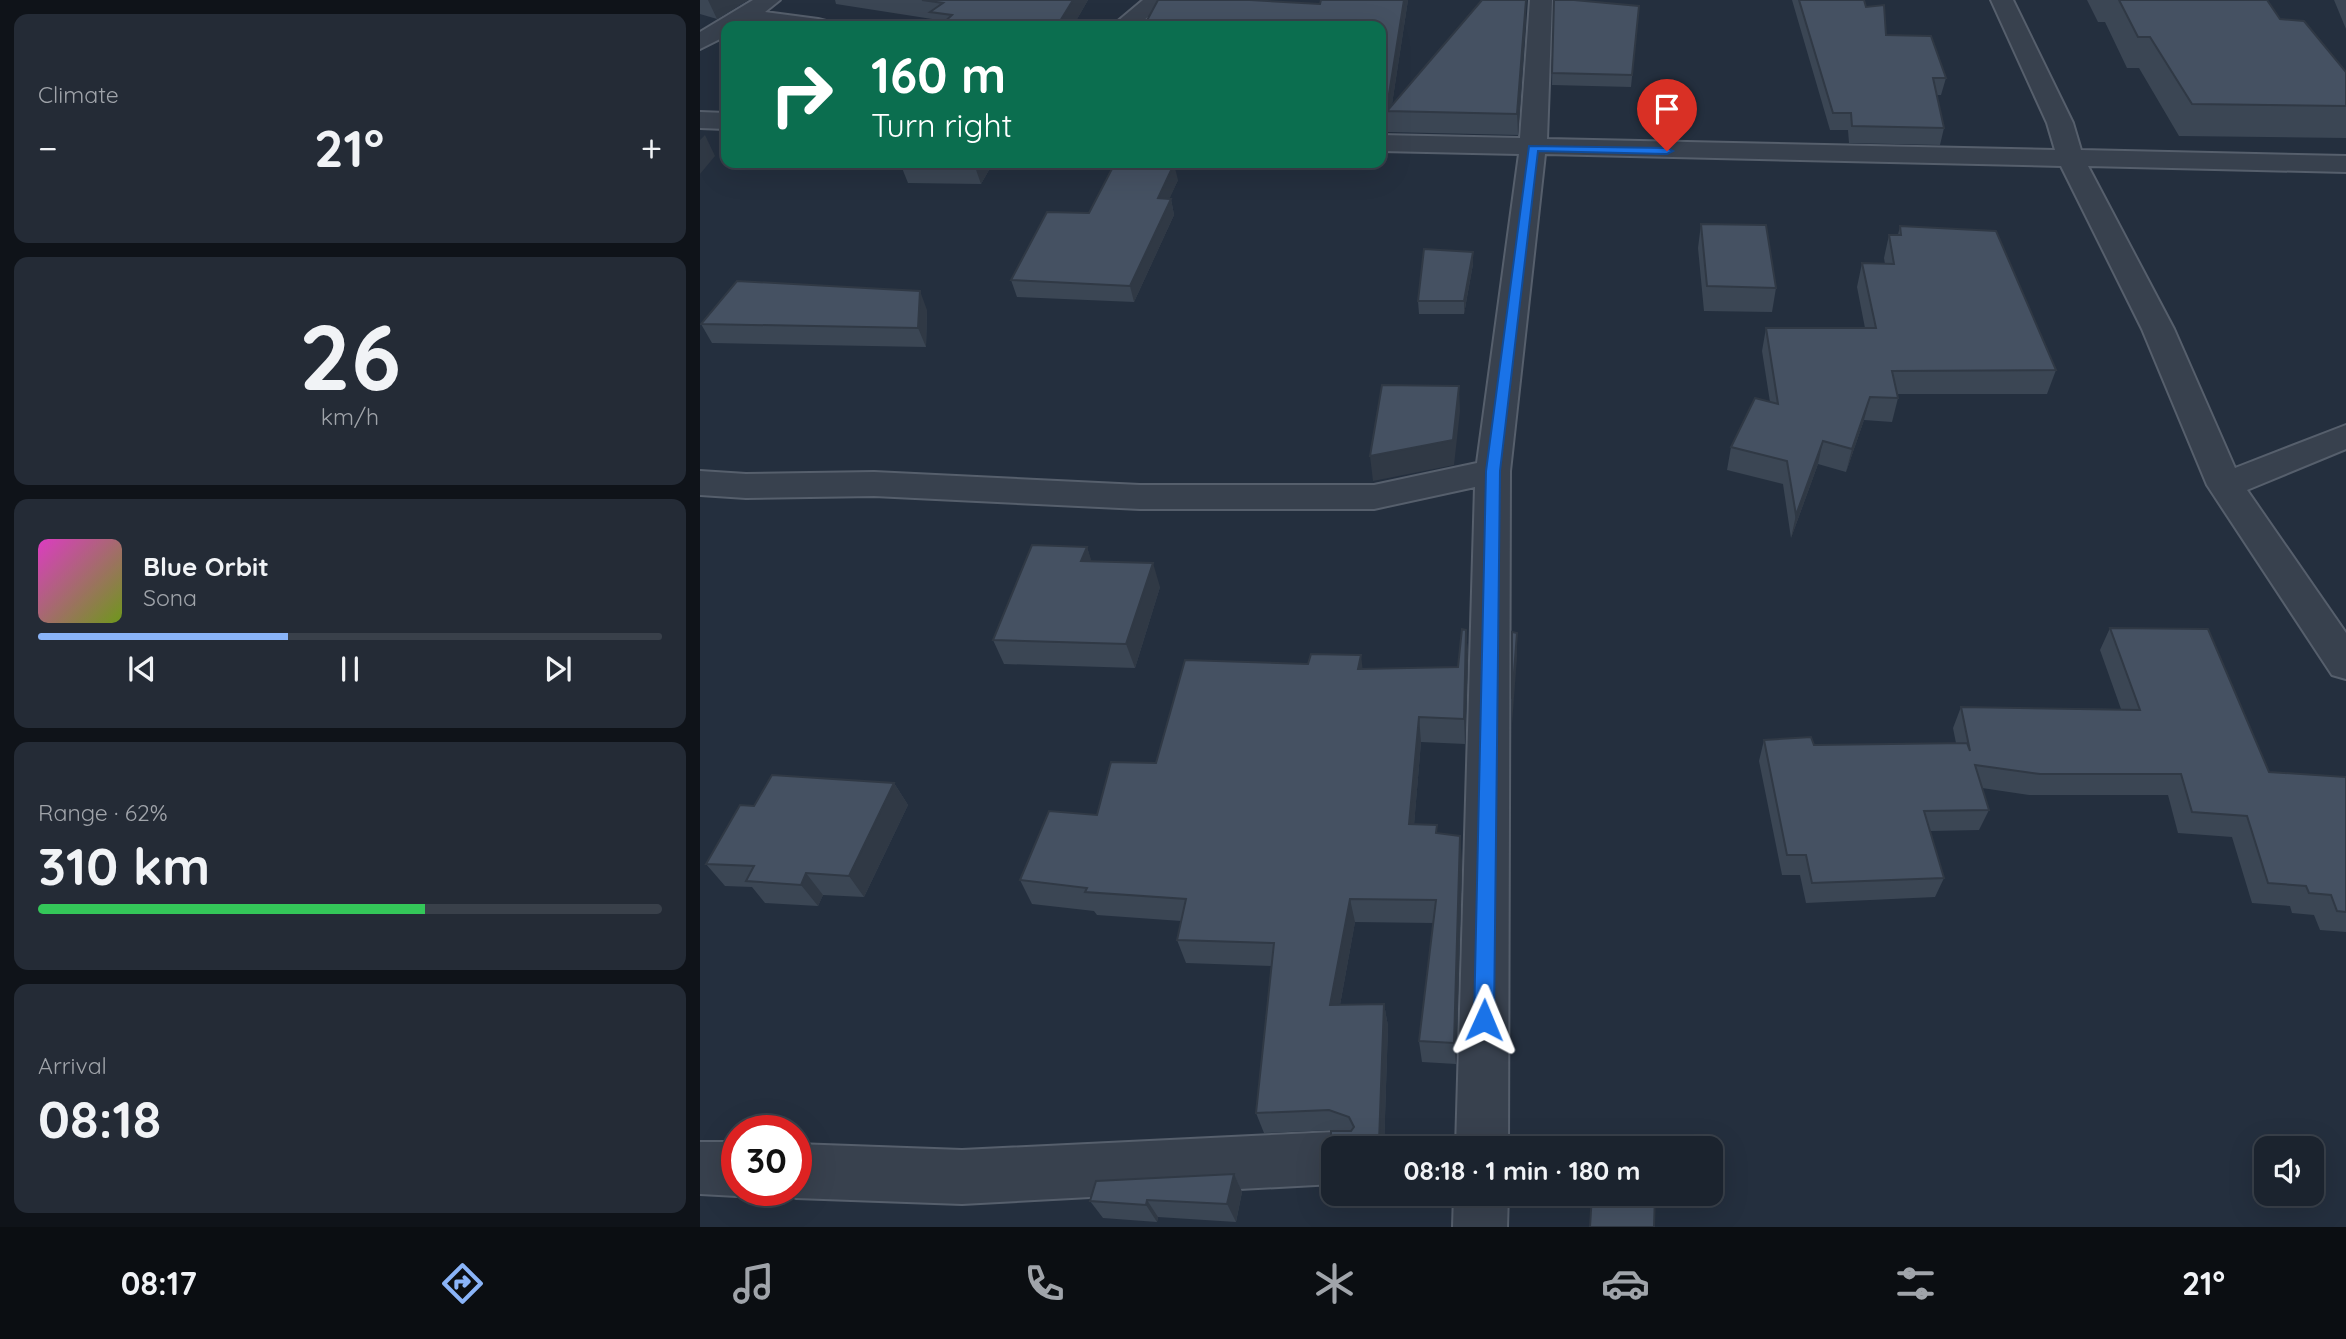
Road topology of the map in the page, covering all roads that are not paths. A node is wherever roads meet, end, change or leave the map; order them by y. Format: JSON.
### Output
{"nodes":[{"id":1,"x":769,"y":0,"type":"edge"},
{"id":2,"x":1157,"y":0,"type":"edge"},
{"id":3,"x":1541,"y":0,"type":"edge"},
{"id":4,"x":2002,"y":0,"type":"edge"},
{"id":5,"x":700,"y":18,"type":"edge"},
{"id":6,"x":736,"y":20,"type":"edge"},
{"id":7,"x":1130,"y":21,"type":"edge"},
{"id":8,"x":721,"y":29,"type":"edge"},
{"id":9,"x":700,"y":42,"type":"edge"},
{"id":10,"x":700,"y":120,"type":"edge"},
{"id":11,"x":721,"y":121,"type":"edge"},
{"id":12,"x":1386,"y":143,"type":"edge"},
{"id":13,"x":1532,"y":148,"type":"junction"},
{"id":14,"x":2071,"y":160,"type":"junction"},
{"id":15,"x":2346,"y":164,"type":"edge"},
{"id":16,"x":2346,"y":436,"type":"edge"},
{"id":17,"x":1493,"y":471,"type":"junction"},
{"id":18,"x":700,"y":483,"type":"edge"},
{"id":19,"x":2225,"y":485,"type":"junction"},
{"id":20,"x":2346,"y":664,"type":"edge"},
{"id":21,"x":1482,"y":1136,"type":"edge"},
{"id":22,"x":1321,"y":1159,"type":"edge"},
{"id":23,"x":700,"y":1168,"type":"edge"},
{"id":24,"x":721,"y":1169,"type":"edge"},
{"id":25,"x":812,"y":1172,"type":"edge"},
{"id":26,"x":1481,"y":1206,"type":"edge"},
{"id":27,"x":1480,"y":1227,"type":"edge"}],
"edges":[{"from":1,"to":6,"type":"street"},
{"from":2,"to":7,"type":"street"},
{"from":3,"to":13,"type":"street"},
{"from":4,"to":14,"type":"street"},
{"from":5,"to":6,"type":"street"},
{"from":8,"to":9,"type":"street"},
{"from":10,"to":11,"type":"street"},
{"from":12,"to":13,"type":"street"},
{"from":13,"to":14,"type":"street"},
{"from":13,"to":17,"type":"street"},
{"from":14,"to":15,"type":"street"},
{"from":14,"to":19,"type":"street"},
{"from":16,"to":19,"type":"street"},
{"from":17,"to":18,"type":"street"},
{"from":17,"to":21,"type":"street"},
{"from":19,"to":20,"type":"street"},
{"from":22,"to":25,"type":"street"},
{"from":23,"to":24,"type":"street"},
{"from":26,"to":27,"type":"street"}]}
